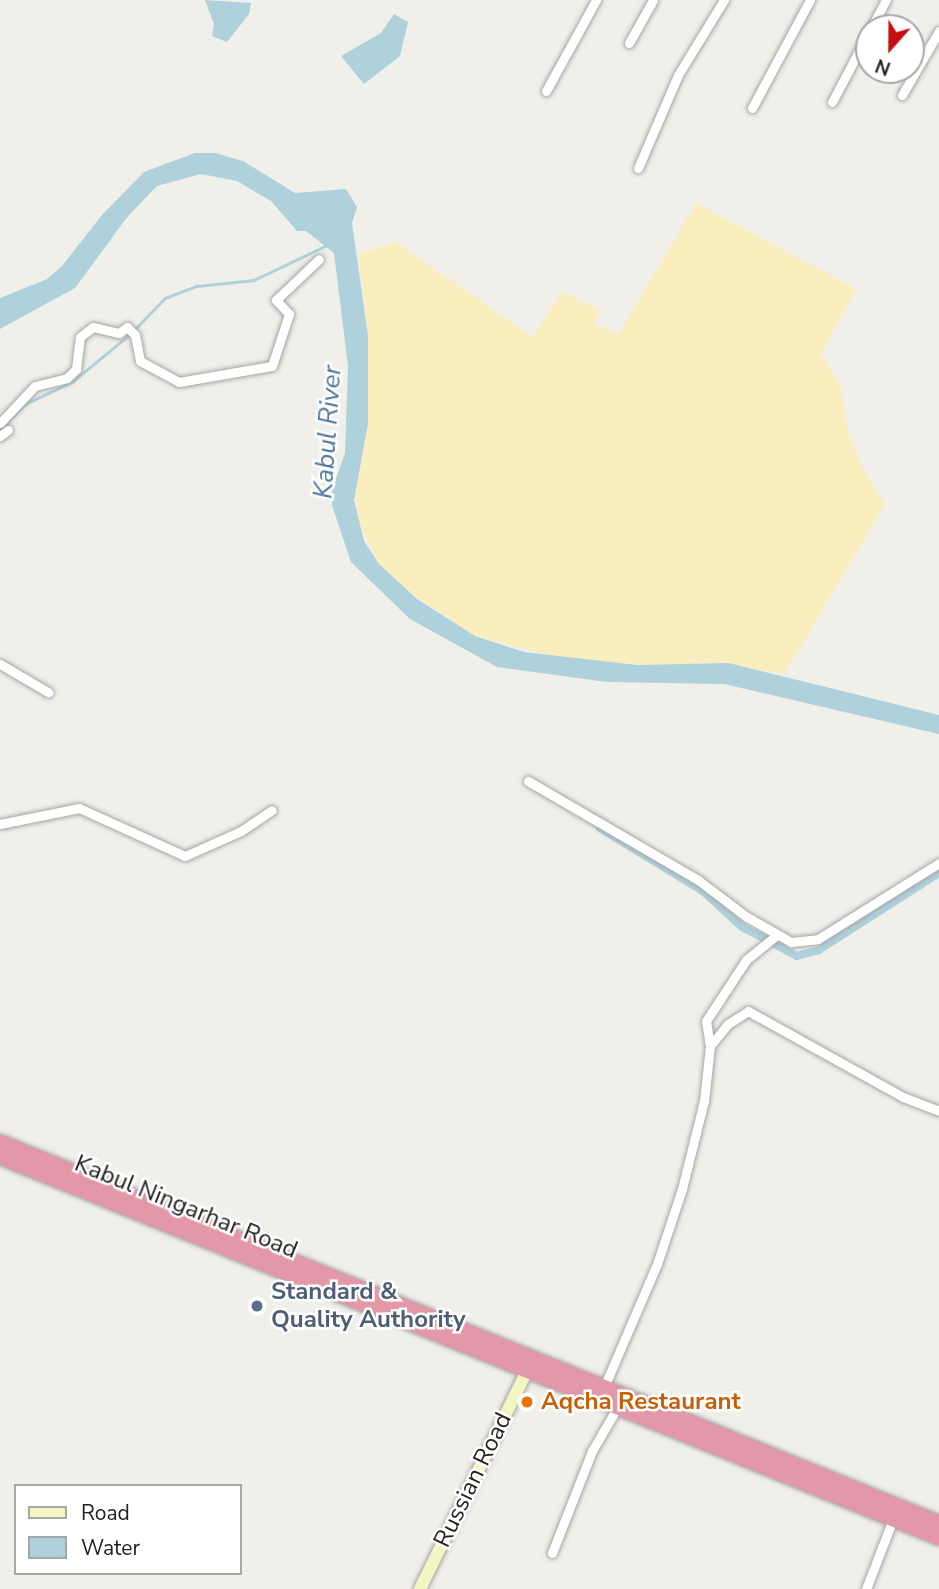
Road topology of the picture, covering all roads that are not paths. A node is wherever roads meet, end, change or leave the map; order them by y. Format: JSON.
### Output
{"nodes":[{"id":1,"x":596,"y":0,"type":"edge"},
{"id":2,"x":653,"y":0,"type":"edge"},
{"id":3,"x":724,"y":0,"type":"edge"},
{"id":4,"x":810,"y":0,"type":"edge"},
{"id":5,"x":939,"y":31,"type":"edge"},
{"id":6,"x":629,"y":43,"type":"dead end"},
{"id":7,"x":855,"y":58,"type":"edge"},
{"id":8,"x":547,"y":91,"type":"dead end"},
{"id":9,"x":902,"y":95,"type":"dead end"},
{"id":10,"x":832,"y":102,"type":"dead end"},
{"id":11,"x":752,"y":108,"type":"dead end"},
{"id":12,"x":638,"y":167,"type":"dead end"},
{"id":13,"x":319,"y":259,"type":"dead end"},
{"id":14,"x":4,"y":426,"type":"edge"},
{"id":15,"x":0,"y":436,"type":"edge"},
{"id":16,"x":0,"y":664,"type":"edge"},
{"id":17,"x":48,"y":692,"type":"dead end"},
{"id":18,"x":528,"y":781,"type":"dead end"},
{"id":19,"x":272,"y":810,"type":"dead end"},
{"id":20,"x":0,"y":824,"type":"edge"},
{"id":21,"x":939,"y":863,"type":"edge"},
{"id":22,"x":777,"y":935,"type":"junction"},
{"id":23,"x":708,"y":1041,"type":"junction"},
{"id":24,"x":939,"y":1111,"type":"edge"},
{"id":25,"x":0,"y":1143,"type":"edge"},
{"id":26,"x":0,"y":1156,"type":"edge"},
{"id":27,"x":39,"y":1165,"type":"junction"},
{"id":28,"x":527,"y":1371,"type":"junction"},
{"id":29,"x":604,"y":1387,"type":"junction"},
{"id":30,"x":617,"y":1408,"type":"junction"},
{"id":31,"x":785,"y":1468,"type":"junction"},
{"id":32,"x":893,"y":1519,"type":"junction"},
{"id":33,"x":939,"y":1524,"type":"edge"},
{"id":34,"x":939,"y":1537,"type":"edge"},
{"id":35,"x":552,"y":1553,"type":"dead end"},
{"id":36,"x":420,"y":1589,"type":"edge"},
{"id":37,"x":866,"y":1589,"type":"edge"}],
"edges":[{"from":1,"to":8,"type":"street"},
{"from":2,"to":6,"type":"street"},
{"from":3,"to":12,"type":"street"},
{"from":4,"to":11,"type":"street"},
{"from":5,"to":9,"type":"street"},
{"from":7,"to":10,"type":"street"},
{"from":13,"to":14,"type":"street"},
{"from":14,"to":15,"type":"street"},
{"from":16,"to":17,"type":"street"},
{"from":18,"to":22,"type":"street"},
{"from":19,"to":20,"type":"street"},
{"from":21,"to":22,"type":"street"},
{"from":22,"to":23,"type":"street"},
{"from":23,"to":24,"type":"street"},
{"from":23,"to":29,"type":"street"},
{"from":25,"to":27,"type":"highway","name":"Kabul Ningarhar Road"},
{"from":26,"to":27,"type":"highway","name":"Kabul Ningarhar Road"},
{"from":27,"to":28,"type":"highway","name":"Kabul Ningarhar Road"},
{"from":27,"to":29,"type":"highway","name":"Kabul Ningarhar Road"},
{"from":28,"to":30,"type":"highway","name":"Kabul Ningarhar Road"},
{"from":28,"to":36,"type":"main road","name":"Russian Road"},
{"from":29,"to":31,"type":"highway","name":"Kabul Ningarhar Road"},
{"from":30,"to":31,"type":"highway","name":"Kabul Ningarhar Road"},
{"from":30,"to":35,"type":"street"},
{"from":31,"to":32,"type":"highway","name":"Kabul Ningarhar Road"},
{"from":31,"to":33,"type":"highway","name":"Kabul Ningarhar Road"},
{"from":32,"to":34,"type":"highway","name":"Kabul Ningarhar Road"},
{"from":32,"to":37,"type":"street"}]}
